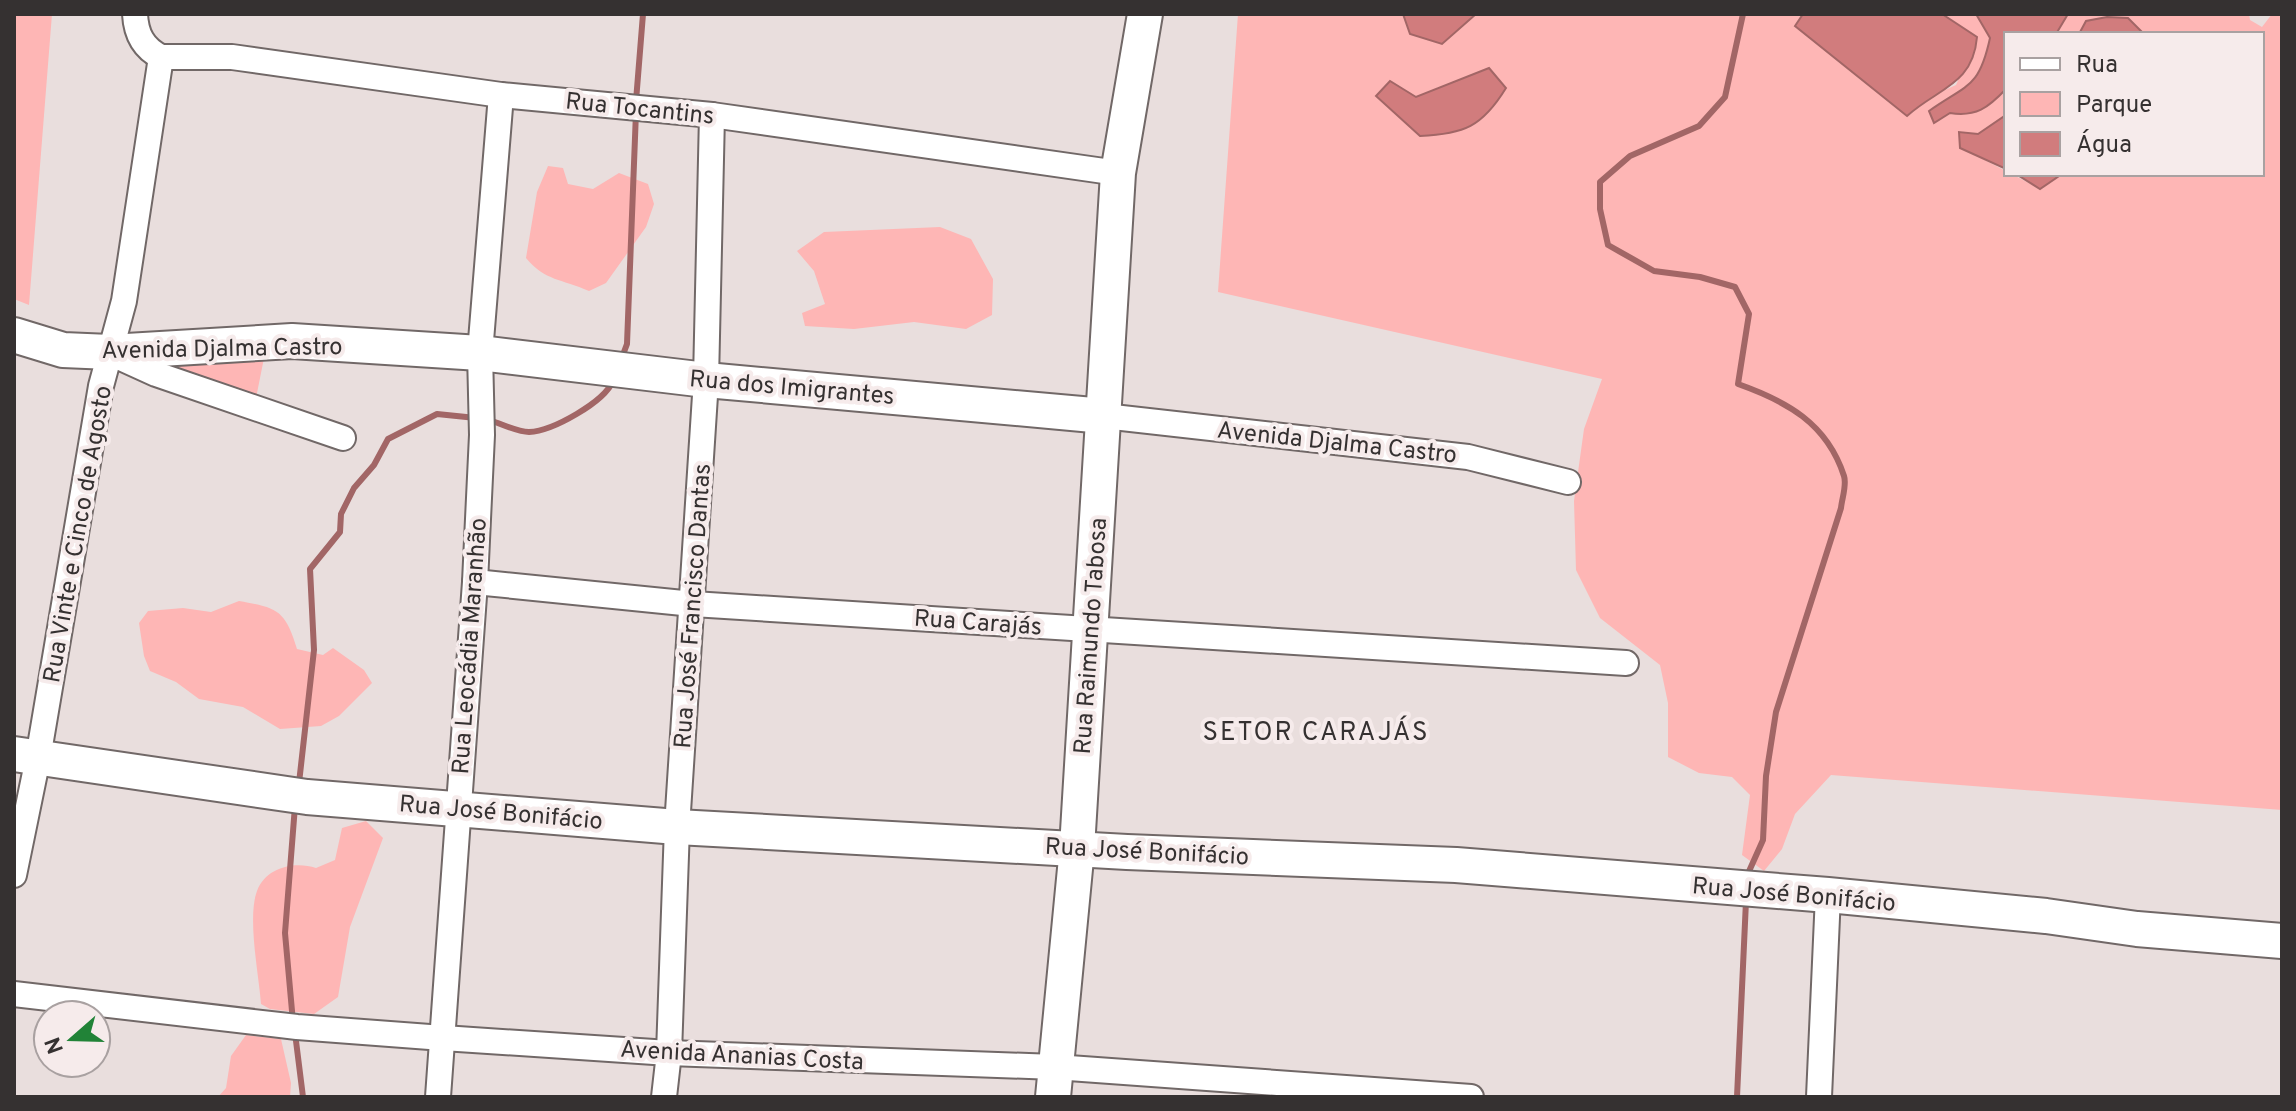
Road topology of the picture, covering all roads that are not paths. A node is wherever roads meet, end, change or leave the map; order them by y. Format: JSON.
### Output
{"nodes":[{"id":1,"x":135,"y":14,"type":"edge"},
{"id":2,"x":1145,"y":14,"type":"edge"},
{"id":3,"x":161,"y":57,"type":"junction"},
{"id":4,"x":501,"y":95,"type":"junction"},
{"id":5,"x":712,"y":115,"type":"junction"},
{"id":6,"x":1118,"y":173,"type":"junction"},
{"id":7,"x":14,"y":335,"type":"edge"},
{"id":8,"x":110,"y":352,"type":"junction"},
{"id":9,"x":480,"y":353,"type":"junction"},
{"id":10,"x":706,"y":380,"type":"junction"},
{"id":11,"x":1104,"y":416,"type":"junction"},
{"id":12,"x":343,"y":438,"type":"dead end"},
{"id":13,"x":1568,"y":482,"type":"dead end"},
{"id":14,"x":475,"y":582,"type":"junction"},
{"id":15,"x":693,"y":604,"type":"junction"},
{"id":16,"x":1090,"y":629,"type":"junction"},
{"id":17,"x":1626,"y":663,"type":"dead end"},
{"id":18,"x":26,"y":756,"type":"edge"},
{"id":19,"x":457,"y":807,"type":"junction"},
{"id":20,"x":677,"y":827,"type":"junction"},
{"id":21,"x":1077,"y":848,"type":"junction"},
{"id":22,"x":14,"y":875,"type":"edge"},
{"id":23,"x":1828,"y":895,"type":"junction"},
{"id":24,"x":2282,"y":941,"type":"edge"},
{"id":25,"x":14,"y":994,"type":"edge"},
{"id":26,"x":443,"y":1038,"type":"junction"},
{"id":27,"x":669,"y":1053,"type":"junction"},
{"id":28,"x":1054,"y":1082,"type":"edge"},
{"id":29,"x":1450,"y":1096,"type":"edge"},
{"id":30,"x":438,"y":1097,"type":"edge"},
{"id":31,"x":664,"y":1097,"type":"edge"},
{"id":32,"x":1471,"y":1097,"type":"edge"},
{"id":33,"x":1819,"y":1097,"type":"edge"}],
"edges":[{"from":1,"to":3,"type":"street"},
{"from":2,"to":6,"type":"street","name":"Rua Raimundo Tabosa"},
{"from":3,"to":4,"type":"street","name":"Rua Tocantins"},
{"from":3,"to":8,"type":"street","name":"Rua Vinte e Cinco de Agosto"},
{"from":4,"to":5,"type":"street","name":"Rua Tocantins"},
{"from":4,"to":9,"type":"street","name":"Rua Leocádia Maranhão"},
{"from":5,"to":6,"type":"street","name":"Rua Tocantins"},
{"from":5,"to":10,"type":"street","name":"Rua José Francisco Dantas"},
{"from":6,"to":11,"type":"street","name":"Rua Raimundo Tabosa"},
{"from":7,"to":8,"type":"street","name":"Avenida Djalma Castro"},
{"from":8,"to":9,"type":"street","name":"Avenida Djalma Castro"},
{"from":8,"to":12,"type":"street"},
{"from":8,"to":18,"type":"street","name":"Rua Vinte e Cinco de Agosto"},
{"from":9,"to":10,"type":"street","name":"Rua dos Imigrantes"},
{"from":9,"to":14,"type":"street","name":"Rua Leocádia Maranhão"},
{"from":10,"to":11,"type":"street","name":"Rua dos Imigrantes"},
{"from":10,"to":15,"type":"street","name":"Rua José Francisco Dantas"},
{"from":11,"to":13,"type":"street","name":"Avenida Djalma Castro"},
{"from":11,"to":16,"type":"street","name":"Rua Raimundo Tabosa"},
{"from":14,"to":15,"type":"street","name":"Rua Carajás"},
{"from":14,"to":19,"type":"street","name":"Rua Leocádia Maranhão"},
{"from":15,"to":16,"type":"street","name":"Rua Carajás"},
{"from":15,"to":20,"type":"street","name":"Rua José Francisco Dantas"},
{"from":16,"to":17,"type":"street","name":"Rua Carajás"},
{"from":16,"to":21,"type":"street","name":"Rua Raimundo Tabosa"},
{"from":18,"to":19,"type":"street","name":"Rua José Bonifácio"},
{"from":18,"to":22,"type":"street","name":"Rua Vinte e Cinco de Agosto"},
{"from":19,"to":20,"type":"street","name":"Rua José Bonifácio"},
{"from":19,"to":26,"type":"street","name":"Rua Leocádia Maranhão"},
{"from":20,"to":21,"type":"street","name":"Rua José Bonifácio"},
{"from":20,"to":27,"type":"street","name":"Rua José Francisco Dantas"},
{"from":21,"to":23,"type":"street","name":"Rua José Bonifácio"},
{"from":21,"to":28,"type":"street","name":"Rua Raimundo Tabosa"},
{"from":23,"to":24,"type":"street","name":"Rua José Bonifácio"},
{"from":23,"to":33,"type":"street"},
{"from":25,"to":26,"type":"street","name":"Avenida Ananias Costa"},
{"from":26,"to":27,"type":"street","name":"Avenida Ananias Costa"},
{"from":26,"to":30,"type":"street","name":"Rua Leocádia Maranhão"},
{"from":27,"to":28,"type":"street","name":"Avenida Ananias Costa"},
{"from":27,"to":31,"type":"street","name":"Rua José Francisco Dantas"},
{"from":28,"to":29,"type":"street","name":"Avenida Ananias Costa"},
{"from":29,"to":32,"type":"street","name":"Avenida Ananias Costa"}]}
